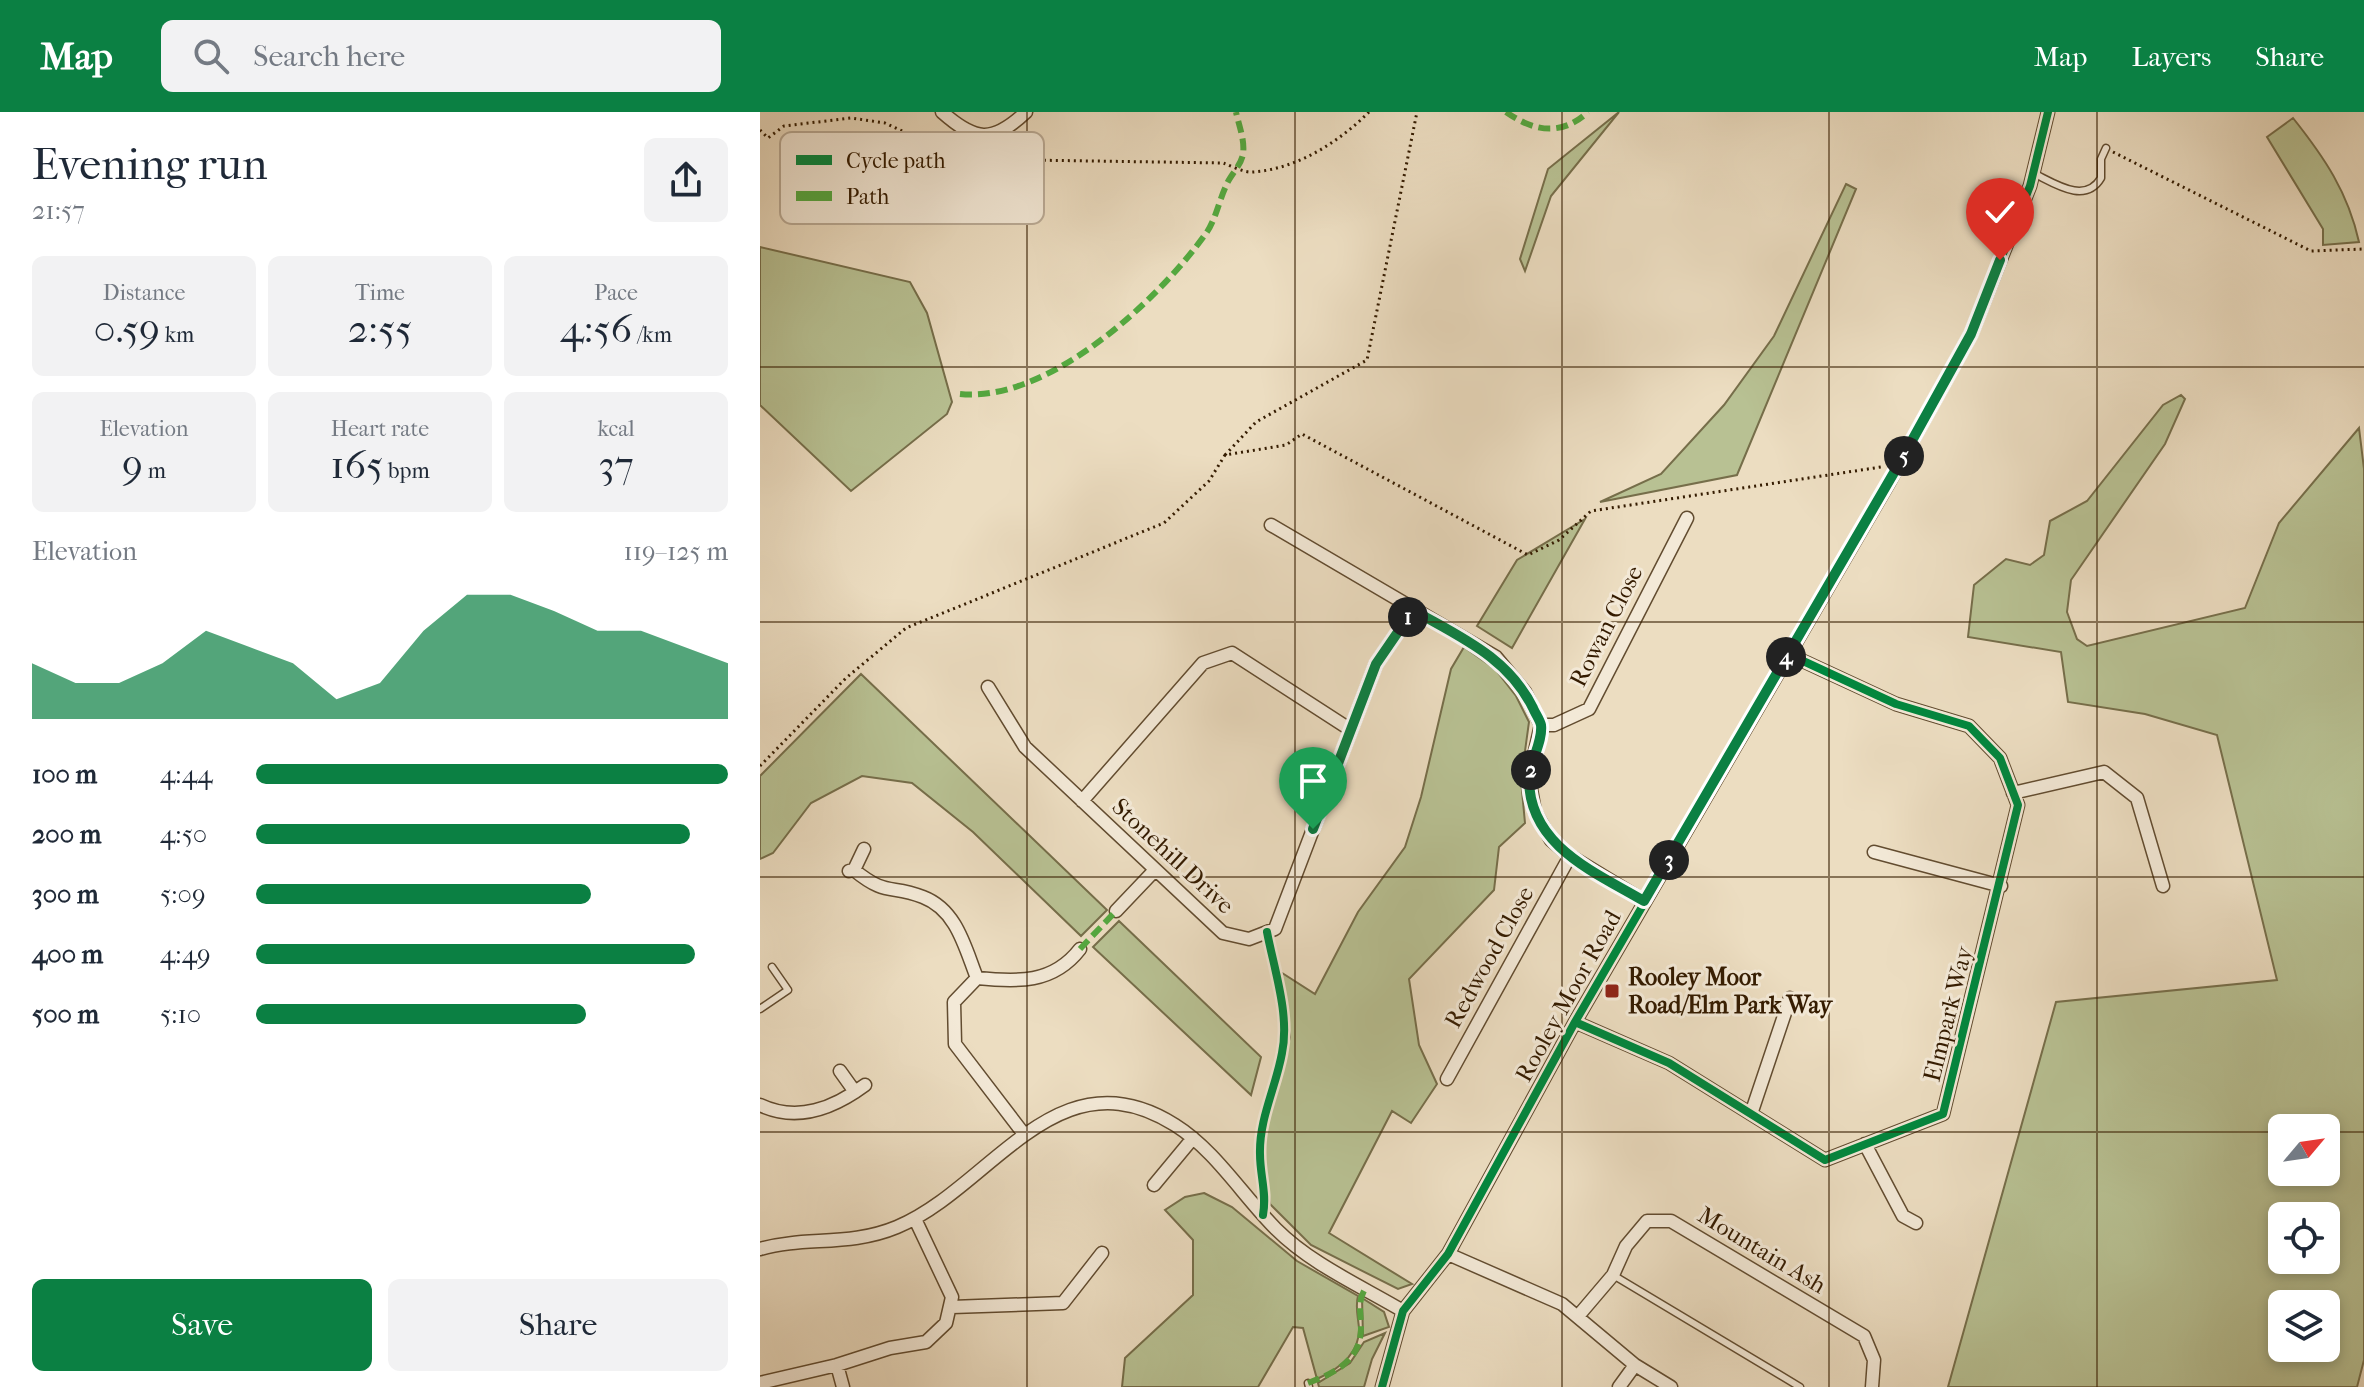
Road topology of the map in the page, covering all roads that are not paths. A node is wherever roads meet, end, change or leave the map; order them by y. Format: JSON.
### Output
{"nodes":[{"id":1,"x":942,"y":112,"type":"edge"},
{"id":2,"x":1026,"y":112,"type":"edge"},
{"id":3,"x":2048,"y":112,"type":"edge"},
{"id":4,"x":966,"y":132,"type":"edge"},
{"id":5,"x":994,"y":132,"type":"edge"},
{"id":6,"x":2106,"y":148,"type":"road end"},
{"id":7,"x":2033,"y":173,"type":"junction"},
{"id":8,"x":1687,"y":518,"type":"dead end"},
{"id":9,"x":1271,"y":525,"type":"dead end"},
{"id":10,"x":1413,"y":610,"type":"junction"},
{"id":11,"x":1788,"y":654,"type":"junction"},
{"id":12,"x":988,"y":687,"type":"dead end"},
{"id":13,"x":1541,"y":725,"type":"junction"},
{"id":14,"x":1351,"y":730,"type":"junction"},
{"id":15,"x":2013,"y":793,"type":"junction"},
{"id":16,"x":1082,"y":801,"type":"junction"},
{"id":17,"x":864,"y":849,"type":"dead end"},
{"id":18,"x":1874,"y":852,"type":"dead end"},
{"id":19,"x":1570,"y":856,"type":"junction"},
{"id":20,"x":1155,"y":870,"type":"junction"},
{"id":21,"x":2001,"y":886,"type":"junction"},
{"id":22,"x":2163,"y":886,"type":"dead end"},
{"id":23,"x":1644,"y":901,"type":"junction"},
{"id":24,"x":1116,"y":911,"type":"dead end"},
{"id":25,"x":1080,"y":949,"type":"dead end"},
{"id":26,"x":772,"y":967,"type":"dead end"},
{"id":27,"x":977,"y":978,"type":"junction"},
{"id":28,"x":1790,"y":998,"type":"dead end"},
{"id":29,"x":760,"y":1009,"type":"edge"},
{"id":30,"x":1575,"y":1022,"type":"junction"},
{"id":31,"x":840,"y":1071,"type":"dead end"},
{"id":32,"x":1447,"y":1079,"type":"dead end"},
{"id":33,"x":760,"y":1105,"type":"edge"},
{"id":34,"x":1751,"y":1114,"type":"junction"},
{"id":35,"x":1023,"y":1133,"type":"junction"},
{"id":36,"x":1193,"y":1138,"type":"junction"},
{"id":37,"x":1865,"y":1144,"type":"junction"},
{"id":38,"x":1154,"y":1185,"type":"dead end"},
{"id":39,"x":915,"y":1219,"type":"junction"},
{"id":40,"x":1916,"y":1223,"type":"dead end"},
{"id":41,"x":760,"y":1249,"type":"edge"},
{"id":42,"x":1102,"y":1253,"type":"dead end"},
{"id":43,"x":1448,"y":1254,"type":"junction"},
{"id":44,"x":1613,"y":1275,"type":"junction"},
{"id":45,"x":952,"y":1307,"type":"junction"},
{"id":46,"x":1403,"y":1311,"type":"junction"},
{"id":47,"x":1579,"y":1315,"type":"junction"},
{"id":48,"x":837,"y":1365,"type":"junction"},
{"id":49,"x":1635,"y":1365,"type":"junction"},
{"id":50,"x":760,"y":1383,"type":"edge"},
{"id":51,"x":843,"y":1387,"type":"edge"},
{"id":52,"x":1382,"y":1387,"type":"edge"},
{"id":53,"x":1619,"y":1387,"type":"edge"},
{"id":54,"x":1671,"y":1387,"type":"edge"},
{"id":55,"x":1800,"y":1387,"type":"edge"},
{"id":56,"x":1872,"y":1387,"type":"edge"}],
"edges":[{"from":1,"to":4,"type":"street"},
{"from":2,"to":5,"type":"street"},
{"from":3,"to":7,"type":"street","name":"Rooley Moor Road"},
{"from":6,"to":7,"type":"lane"},
{"from":7,"to":11,"type":"street","name":"Rooley Moor Road"},
{"from":8,"to":13,"type":"street","name":"Rowan Close"},
{"from":9,"to":10,"type":"street"},
{"from":10,"to":13,"type":"street"},
{"from":10,"to":14,"type":"street","name":"Stonehill Drive"},
{"from":11,"to":15,"type":"street","name":"Elmpark Way"},
{"from":11,"to":23,"type":"street","name":"Rooley Moor Road"},
{"from":12,"to":16,"type":"street","name":"Stonehill Drive"},
{"from":13,"to":19,"type":"street"},
{"from":14,"to":16,"type":"street"},
{"from":14,"to":20,"type":"street","name":"Stonehill Drive"},
{"from":15,"to":21,"type":"street","name":"Elmpark Way"},
{"from":15,"to":22,"type":"street"},
{"from":16,"to":20,"type":"street","name":"Stonehill Drive"},
{"from":17,"to":27,"type":"street"},
{"from":18,"to":21,"type":"street"},
{"from":19,"to":23,"type":"street"},
{"from":19,"to":32,"type":"street","name":"Redwood Close"},
{"from":20,"to":24,"type":"street"},
{"from":21,"to":37,"type":"street","name":"Elmpark Way"},
{"from":23,"to":30,"type":"street","name":"Rooley Moor Road"},
{"from":25,"to":27,"type":"street"},
{"from":26,"to":29,"type":"lane"},
{"from":27,"to":35,"type":"street"},
{"from":28,"to":34,"type":"street"},
{"from":30,"to":34,"type":"street","name":"Elmpark Way"},
{"from":30,"to":43,"type":"street","name":"Rooley Moor Road"},
{"from":31,"to":33,"type":"street"},
{"from":34,"to":37,"type":"street","name":"Elmpark Way"},
{"from":35,"to":36,"type":"street"},
{"from":35,"to":39,"type":"street"},
{"from":36,"to":38,"type":"street"},
{"from":36,"to":46,"type":"street"},
{"from":37,"to":40,"type":"street"},
{"from":39,"to":41,"type":"street"},
{"from":39,"to":45,"type":"street"},
{"from":42,"to":45,"type":"street"},
{"from":43,"to":46,"type":"street","name":"Rooley Moor Road"},
{"from":43,"to":47,"type":"street"},
{"from":44,"to":47,"type":"street","name":"Mountain Ash"},
{"from":44,"to":55,"type":"lane"},
{"from":44,"to":56,"type":"street","name":"Mountain Ash"},
{"from":45,"to":48,"type":"street"},
{"from":46,"to":52,"type":"street","name":"Rooley Moor Road"},
{"from":47,"to":49,"type":"street"},
{"from":48,"to":50,"type":"street"},
{"from":48,"to":51,"type":"street"},
{"from":49,"to":53,"type":"street"},
{"from":49,"to":54,"type":"street"}]}
